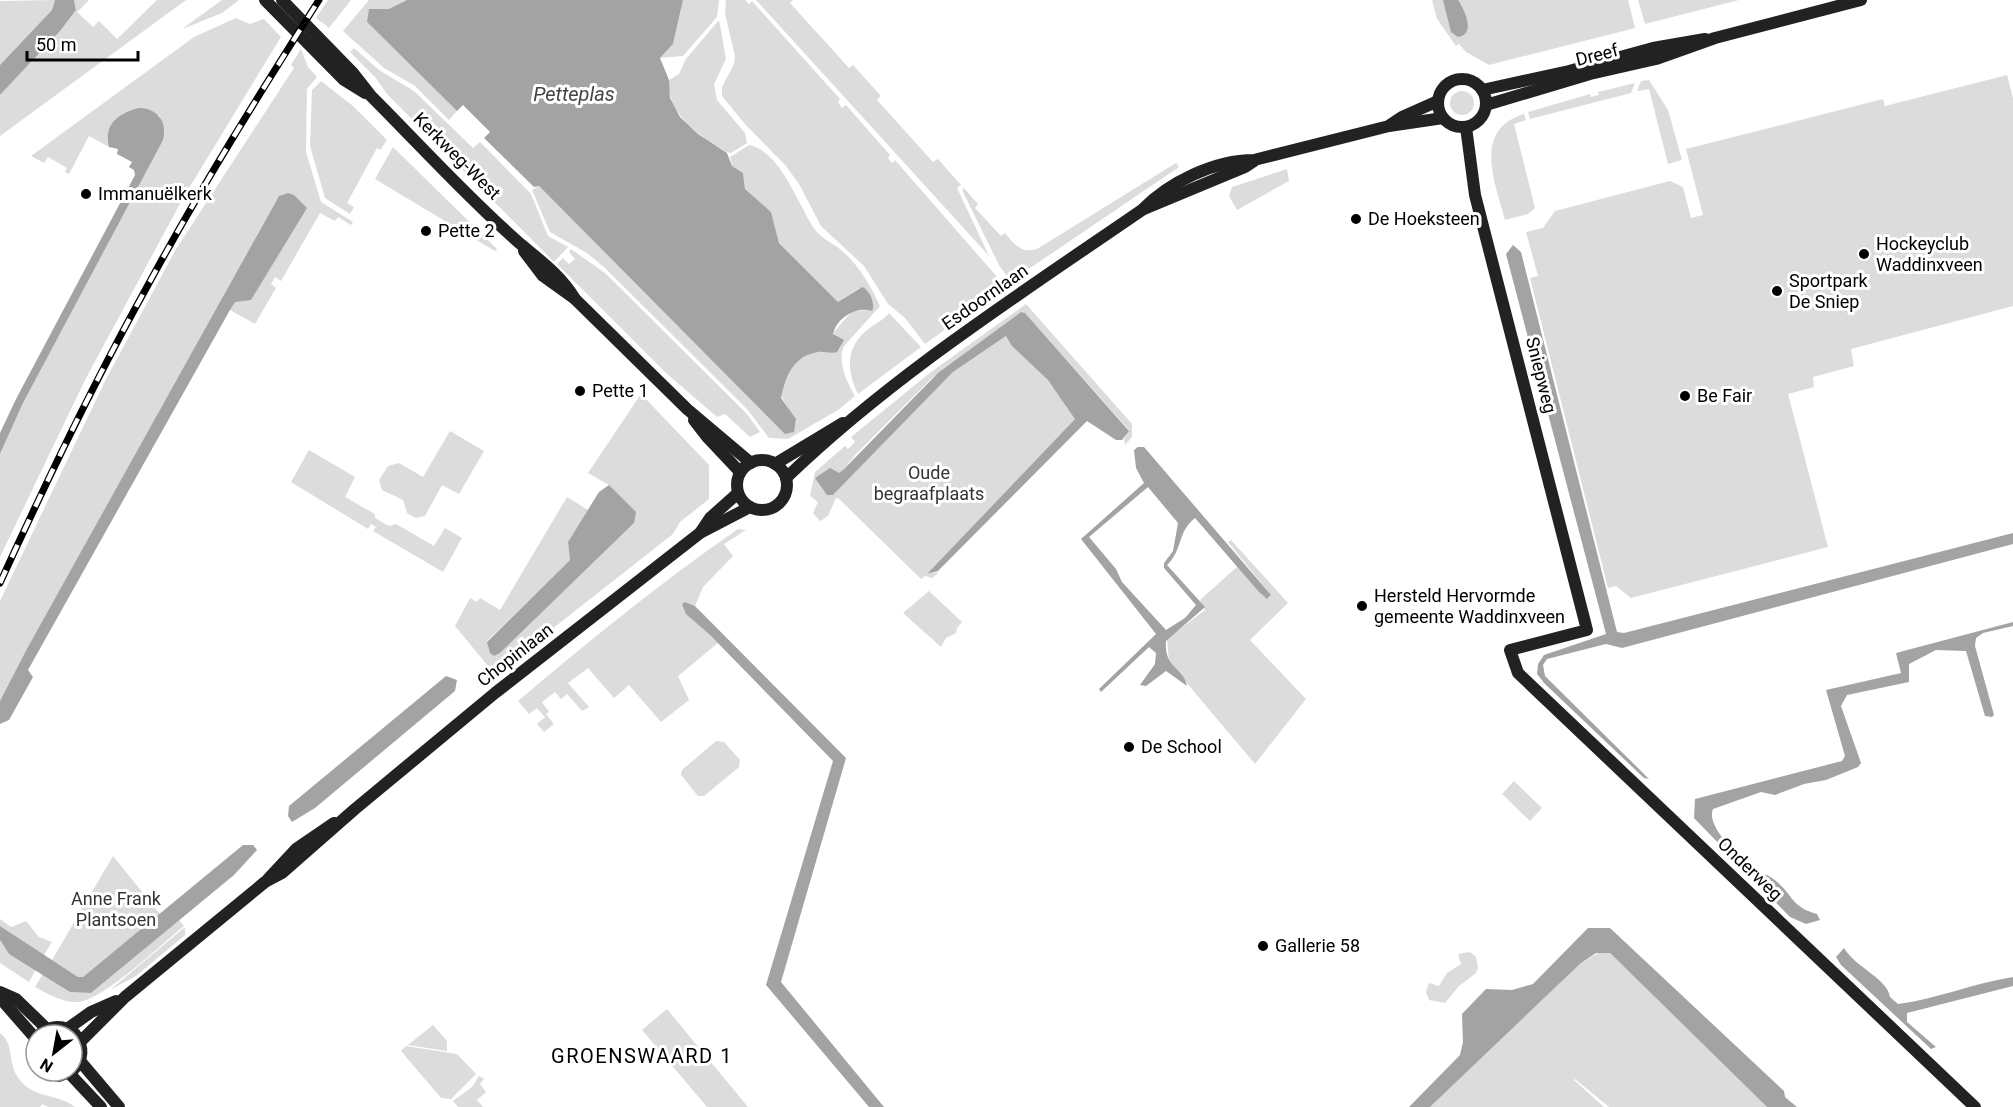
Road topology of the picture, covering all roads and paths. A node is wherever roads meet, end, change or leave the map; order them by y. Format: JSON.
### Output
{"nodes":[{"id":1,"x":266,"y":0,"type":"edge"},
{"id":2,"x":282,"y":0,"type":"edge"},
{"id":3,"x":1861,"y":0,"type":"edge"},
{"id":4,"x":1715,"y":38,"type":"junction"},
{"id":5,"x":1482,"y":90,"type":"junction"},
{"id":6,"x":371,"y":96,"type":"junction"},
{"id":7,"x":1438,"y":101,"type":"junction"},
{"id":8,"x":1486,"y":105,"type":"junction"},
{"id":9,"x":1443,"y":118,"type":"junction"},
{"id":10,"x":1389,"y":126,"type":"junction"},
{"id":11,"x":1466,"y":127,"type":"junction"},
{"id":12,"x":687,"y":409,"type":"junction"},
{"id":13,"x":852,"y":418,"type":"junction"},
{"id":14,"x":751,"y":463,"type":"junction"},
{"id":15,"x":775,"y":464,"type":"junction"},
{"id":16,"x":740,"y":472,"type":"junction"},
{"id":17,"x":786,"y":478,"type":"junction"},
{"id":18,"x":738,"y":493,"type":"junction"},
{"id":19,"x":750,"y":507,"type":"junction"},
{"id":20,"x":700,"y":533,"type":"junction"},
{"id":21,"x":1510,"y":650,"type":"joint"},
{"id":22,"x":0,"y":992,"type":"edge"},
{"id":23,"x":125,"y":997,"type":"junction"},
{"id":24,"x":0,"y":998,"type":"edge"},
{"id":25,"x":36,"y":1023,"type":"edge"},
{"id":26,"x":75,"y":1023,"type":"edge"},
{"id":27,"x":24,"y":1025,"type":"edge"},
{"id":28,"x":84,"y":1038,"type":"edge"},
{"id":29,"x":84,"y":1078,"type":"edge"},
{"id":30,"x":83,"y":1083,"type":"edge"},
{"id":31,"x":101,"y":1107,"type":"edge"},
{"id":32,"x":119,"y":1107,"type":"edge"},
{"id":33,"x":1975,"y":1107,"type":"edge"}],
"edges":[{"from":1,"to":6,"type":"main road","name":"Kerkweg-West"},
{"from":2,"to":6,"type":"main road","name":"Kerkweg-West"},
{"from":3,"to":4,"type":"main road","name":"Dreef"},
{"from":4,"to":5,"type":"main road","name":"Dreef"},
{"from":4,"to":8,"type":"main road","name":"Dreef"},
{"from":5,"to":7,"type":"main road"},
{"from":5,"to":8,"type":"main road"},
{"from":6,"to":12,"type":"main road","name":"Kerkweg-West"},
{"from":7,"to":9,"type":"main road"},
{"from":7,"to":10,"type":"main road","name":"Esdoornlaan"},
{"from":8,"to":11,"type":"main road"},
{"from":9,"to":10,"type":"main road","name":"Esdoornlaan"},
{"from":9,"to":11,"type":"main road"},
{"from":10,"to":13,"type":"main road","name":"Esdoornlaan"},
{"from":11,"to":21,"type":"main road","name":"Sniepweg"},
{"from":12,"to":14,"type":"main road","name":"Kerkweg-West"},
{"from":12,"to":16,"type":"main road","name":"Kerkweg-West"},
{"from":13,"to":15,"type":"main road","name":"Esdoornlaan"},
{"from":13,"to":17,"type":"main road","name":"Esdoornlaan"},
{"from":14,"to":15,"type":"main road"},
{"from":14,"to":16,"type":"main road"},
{"from":15,"to":17,"type":"main road"},
{"from":16,"to":18,"type":"main road"},
{"from":17,"to":19,"type":"main road"},
{"from":18,"to":19,"type":"main road"},
{"from":18,"to":20,"type":"main road","name":"Chopinlaan"},
{"from":19,"to":20,"type":"main road","name":"Chopinlaan"},
{"from":20,"to":23,"type":"main road","name":"Chopinlaan"},
{"from":21,"to":33,"type":"main road","name":"Onderweg"},
{"from":22,"to":25,"type":"main road"},
{"from":23,"to":26,"type":"main road","name":"Chopinlaan"},
{"from":23,"to":28,"type":"main road","name":"Chopinlaan"},
{"from":24,"to":27,"type":"main road"},
{"from":29,"to":32,"type":"main road"},
{"from":30,"to":31,"type":"main road"}]}
